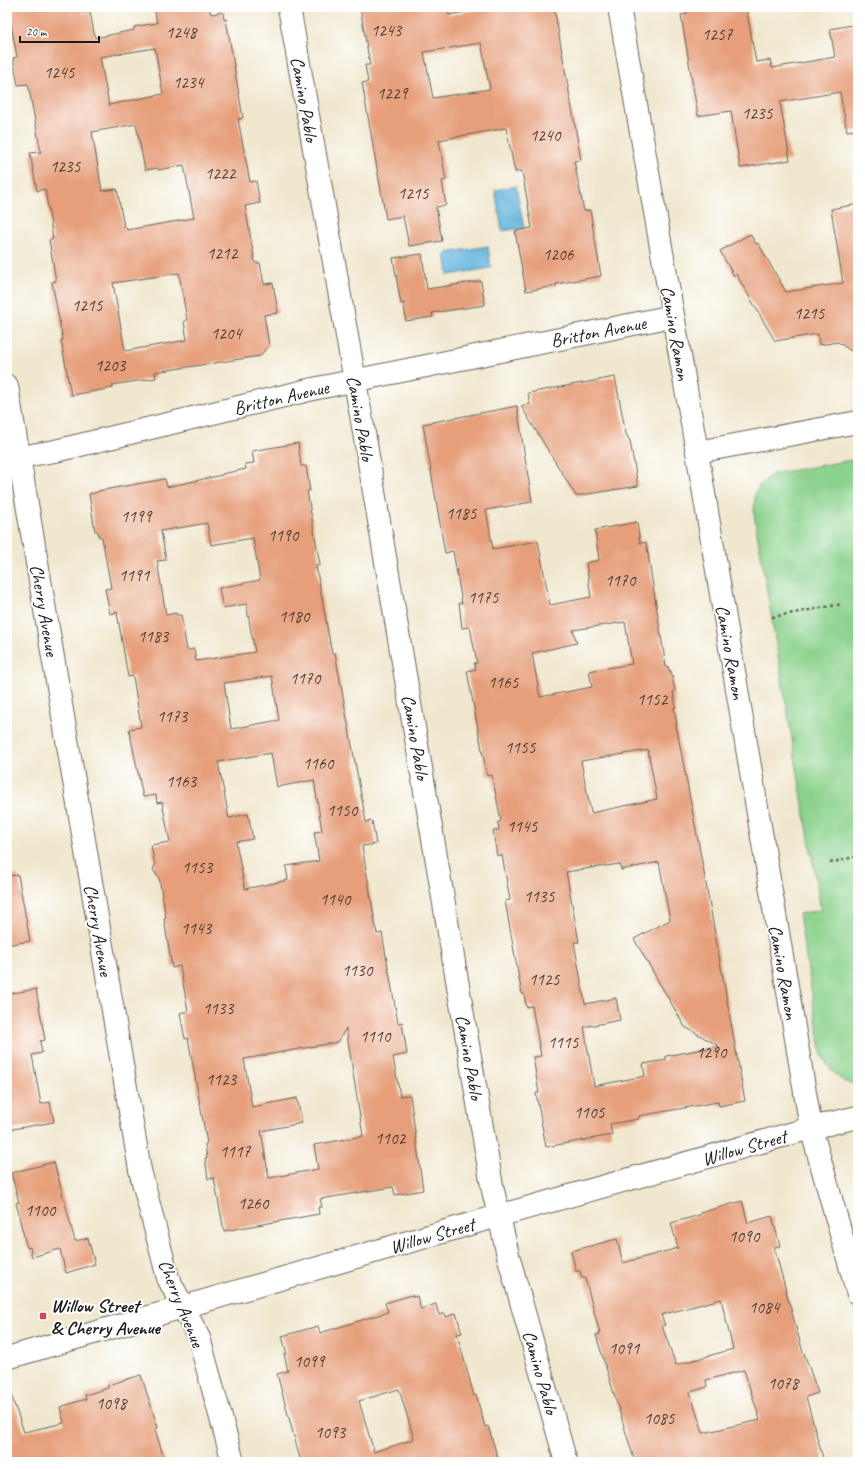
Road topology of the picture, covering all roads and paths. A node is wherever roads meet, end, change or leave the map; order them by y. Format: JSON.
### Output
{"nodes":[{"id":1,"x":289,"y":7,"type":"edge"},
{"id":2,"x":618,"y":7,"type":"edge"},
{"id":3,"x":673,"y":316,"type":"junction"},
{"id":4,"x":354,"y":380,"type":"junction"},
{"id":5,"x":7,"y":386,"type":"edge"},
{"id":6,"x":858,"y":422,"type":"edge"},
{"id":7,"x":697,"y":452,"type":"junction"},
{"id":8,"x":13,"y":458,"type":"edge"},
{"id":9,"x":842,"y":604,"type":"dead end"},
{"id":10,"x":772,"y":617,"type":"dead end"},
{"id":11,"x":858,"y":856,"type":"edge"},
{"id":12,"x":830,"y":863,"type":"dead end"},
{"id":13,"x":858,"y":1117,"type":"edge"},
{"id":14,"x":811,"y":1128,"type":"junction"},
{"id":15,"x":498,"y":1216,"type":"junction"},
{"id":16,"x":858,"y":1294,"type":"edge"},
{"id":17,"x":183,"y":1307,"type":"junction"},
{"id":18,"x":7,"y":1358,"type":"edge"},
{"id":19,"x":234,"y":1462,"type":"edge"},
{"id":20,"x":566,"y":1462,"type":"edge"}],
"edges":[{"from":1,"to":4,"type":"street","name":"Camino Pablo"},
{"from":2,"to":3,"type":"street","name":"Camino Ramon"},
{"from":3,"to":4,"type":"street","name":"Britton Avenue"},
{"from":3,"to":7,"type":"street","name":"Camino Ramon"},
{"from":4,"to":8,"type":"street","name":"Britton Avenue"},
{"from":4,"to":15,"type":"street","name":"Camino Pablo"},
{"from":5,"to":8,"type":"street","name":"Cherry Avenue"},
{"from":6,"to":7,"type":"street"},
{"from":7,"to":14,"type":"street","name":"Camino Ramon"},
{"from":8,"to":17,"type":"street","name":"Cherry Avenue"},
{"from":9,"to":10,"type":"path"},
{"from":11,"to":12,"type":"path"},
{"from":13,"to":14,"type":"street","name":"Willow Street"},
{"from":14,"to":15,"type":"street","name":"Willow Street"},
{"from":14,"to":16,"type":"street","name":"Camino Ramon"},
{"from":15,"to":17,"type":"street","name":"Willow Street"},
{"from":15,"to":20,"type":"street","name":"Camino Pablo"},
{"from":17,"to":18,"type":"street","name":"Willow Street"},
{"from":17,"to":19,"type":"street","name":"Cherry Avenue"}]}
